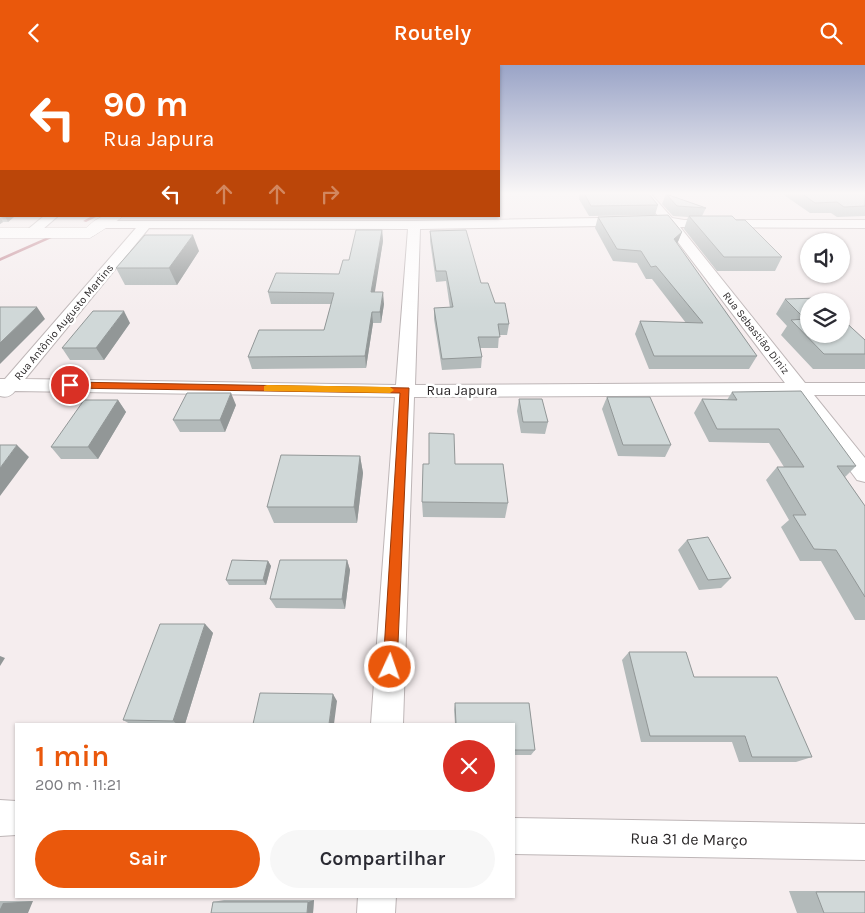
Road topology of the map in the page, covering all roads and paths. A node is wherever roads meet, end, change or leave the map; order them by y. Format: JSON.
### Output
{"nodes":[{"id":1,"x":139,"y":233,"type":"edge"},
{"id":2,"x":414,"y":233,"type":"edge"},
{"id":3,"x":681,"y":233,"type":"edge"},
{"id":4,"x":4,"y":389,"type":"edge"},
{"id":5,"x":800,"y":389,"type":"junction"},
{"id":6,"x":865,"y":389,"type":"edge"},
{"id":7,"x":405,"y":391,"type":"junction"},
{"id":8,"x":865,"y":474,"type":"edge"},
{"id":9,"x":387,"y":723,"type":"edge"},
{"id":10,"x":0,"y":818,"type":"edge"},
{"id":11,"x":15,"y":818,"type":"edge"},
{"id":12,"x":515,"y":836,"type":"edge"},
{"id":13,"x":865,"y":842,"type":"edge"},
{"id":14,"x":377,"y":898,"type":"edge"},
{"id":15,"x":376,"y":913,"type":"edge"}],
"edges":[{"from":1,"to":4,"type":"street","name":"Rua Antônio Augusto Martins"},
{"from":2,"to":7,"type":"street"},
{"from":3,"to":5,"type":"street","name":"Rua Sebastião Diniz"},
{"from":4,"to":7,"type":"street","name":"Rua Japura"},
{"from":5,"to":6,"type":"street","name":"Rua Japura"},
{"from":5,"to":7,"type":"street","name":"Rua Japura"},
{"from":5,"to":8,"type":"street","name":"Rua Sebastião Diniz"},
{"from":7,"to":9,"type":"street"},
{"from":10,"to":11,"type":"street"},
{"from":12,"to":13,"type":"street","name":"Rua 31 de Março"},
{"from":14,"to":15,"type":"street"}]}
